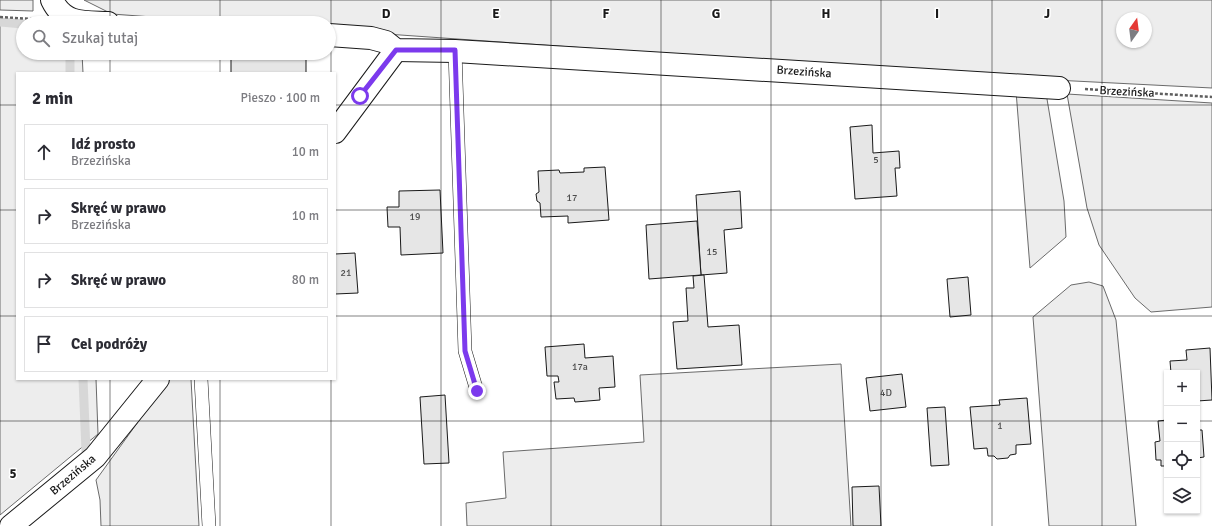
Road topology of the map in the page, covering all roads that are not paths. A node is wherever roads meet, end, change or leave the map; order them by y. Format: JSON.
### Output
{"nodes":[{"id":1,"x":52,"y":0,"type":"edge"},
{"id":2,"x":64,"y":16,"type":"edge"},
{"id":3,"x":336,"y":36,"type":"edge"},
{"id":4,"x":396,"y":50,"type":"junction"},
{"id":5,"x":455,"y":50,"type":"junction"},
{"id":6,"x":1059,"y":88,"type":"road end"},
{"id":7,"x":336,"y":131,"type":"edge"},
{"id":8,"x":157,"y":380,"type":"edge"},
{"id":9,"x":201,"y":380,"type":"edge"},
{"id":10,"x":477,"y":391,"type":"dead end"},
{"id":11,"x":12,"y":526,"type":"edge"},
{"id":12,"x":209,"y":526,"type":"edge"}],
"edges":[{"from":1,"to":2,"type":"street"},
{"from":3,"to":4,"type":"street"},
{"from":4,"to":5,"type":"street","name":"Brzezińska"},
{"from":4,"to":7,"type":"street"},
{"from":5,"to":6,"type":"street","name":"Brzezińska"},
{"from":5,"to":10,"type":"lane"},
{"from":8,"to":11,"type":"street","name":"Brzezińska"},
{"from":9,"to":12,"type":"lane"}]}
